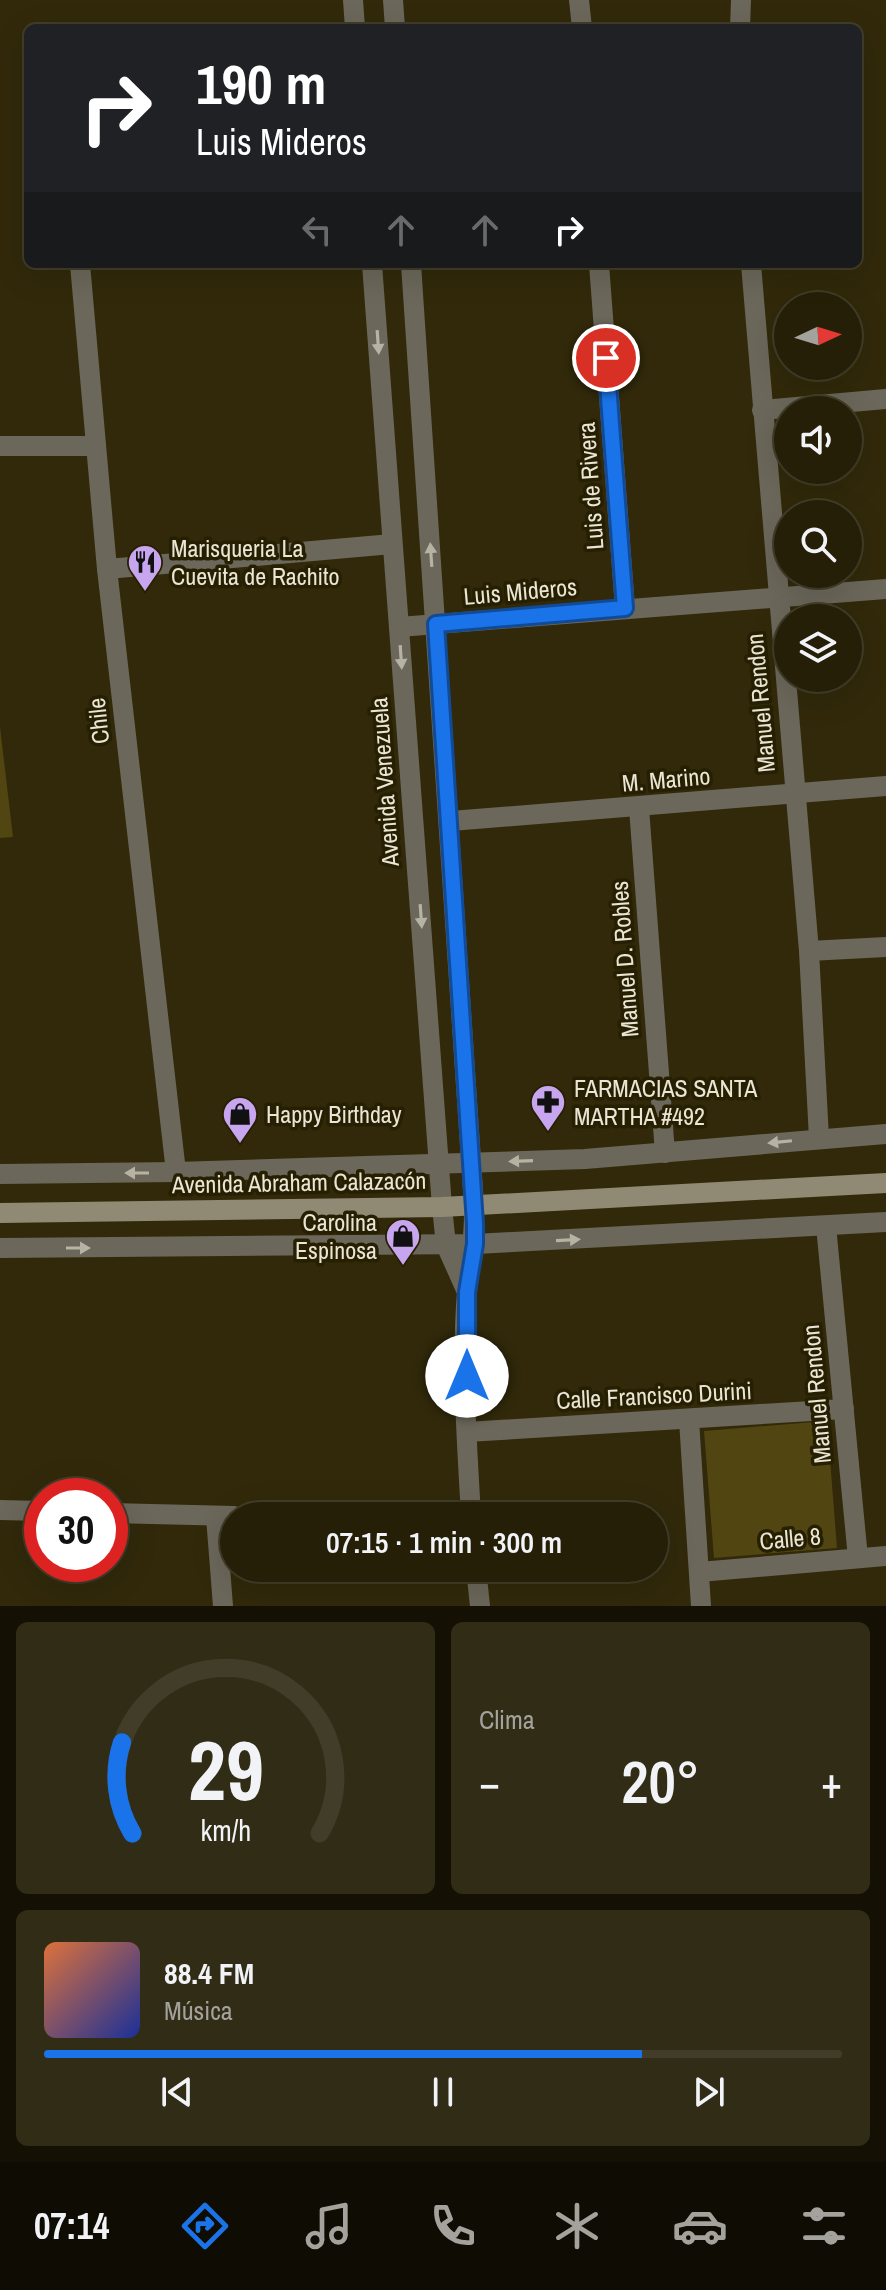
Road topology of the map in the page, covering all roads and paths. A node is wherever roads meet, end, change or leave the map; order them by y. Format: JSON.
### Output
{"nodes":[{"id":1,"x":353,"y":0,"type":"edge"},
{"id":2,"x":393,"y":0,"type":"edge"},
{"id":3,"x":579,"y":0,"type":"edge"},
{"id":4,"x":741,"y":0,"type":"edge"},
{"id":5,"x":355,"y":24,"type":"edge"},
{"id":6,"x":395,"y":24,"type":"edge"},
{"id":7,"x":582,"y":24,"type":"edge"},
{"id":8,"x":740,"y":24,"type":"edge"},
{"id":9,"x":80,"y":268,"type":"edge"},
{"id":10,"x":372,"y":268,"type":"edge"},
{"id":11,"x":411,"y":268,"type":"edge"},
{"id":12,"x":599,"y":268,"type":"edge"},
{"id":13,"x":751,"y":268,"type":"edge"},
{"id":14,"x":886,"y":399,"type":"edge"},
{"id":15,"x":762,"y":410,"type":"junction"},
{"id":16,"x":0,"y":446,"type":"edge"},
{"id":17,"x":96,"y":446,"type":"junction"},
{"id":18,"x":392,"y":544,"type":"junction"},
{"id":19,"x":107,"y":569,"type":"junction"},
{"id":20,"x":886,"y":589,"type":"edge"},
{"id":21,"x":777,"y":596,"type":"junction"},
{"id":22,"x":625,"y":608,"type":"junction"},
{"id":23,"x":436,"y":624,"type":"junction"},
{"id":24,"x":399,"y":627,"type":"junction"},
{"id":25,"x":886,"y":786,"type":"edge"},
{"id":26,"x":793,"y":792,"type":"junction"},
{"id":27,"x":639,"y":808,"type":"junction"},
{"id":28,"x":451,"y":821,"type":"junction"},
{"id":29,"x":886,"y":947,"type":"edge"},
{"id":30,"x":809,"y":951,"type":"junction"},
{"id":31,"x":886,"y":1134,"type":"edge"},
{"id":32,"x":819,"y":1138,"type":"junction"},
{"id":33,"x":665,"y":1153,"type":"junction"},
{"id":34,"x":470,"y":1164,"type":"junction"},
{"id":35,"x":439,"y":1166,"type":"junction"},
{"id":36,"x":176,"y":1172,"type":"junction"},
{"id":37,"x":0,"y":1174,"type":"edge"},
{"id":38,"x":886,"y":1183,"type":"edge"},
{"id":39,"x":474,"y":1205,"type":"junction"},
{"id":40,"x":442,"y":1207,"type":"junction"},
{"id":41,"x":0,"y":1213,"type":"edge"},
{"id":42,"x":886,"y":1222,"type":"edge"},
{"id":43,"x":826,"y":1226,"type":"junction"},
{"id":44,"x":475,"y":1244,"type":"junction"},
{"id":45,"x":446,"y":1245,"type":"junction"},
{"id":46,"x":0,"y":1248,"type":"edge"},
{"id":47,"x":467,"y":1292,"type":"junction"},
{"id":48,"x":844,"y":1409,"type":"junction"},
{"id":49,"x":689,"y":1420,"type":"junction"},
{"id":50,"x":467,"y":1432,"type":"junction"},
{"id":51,"x":470,"y":1502,"type":"edge"},
{"id":52,"x":0,"y":1510,"type":"edge"},
{"id":53,"x":24,"y":1511,"type":"edge"},
{"id":54,"x":128,"y":1513,"type":"edge"},
{"id":55,"x":220,"y":1516,"type":"edge"},
{"id":56,"x":886,"y":1556,"type":"edge"},
{"id":57,"x":858,"y":1558,"type":"junction"},
{"id":58,"x":699,"y":1572,"type":"junction"},
{"id":59,"x":224,"y":1582,"type":"edge"},
{"id":60,"x":477,"y":1582,"type":"edge"},
{"id":61,"x":223,"y":1606,"type":"edge"},
{"id":62,"x":480,"y":1606,"type":"edge"},
{"id":63,"x":701,"y":1606,"type":"edge"}],
"edges":[{"from":1,"to":5,"type":"street"},
{"from":2,"to":6,"type":"street"},
{"from":3,"to":7,"type":"street"},
{"from":4,"to":8,"type":"street"},
{"from":9,"to":17,"type":"street","name":"Chile"},
{"from":10,"to":18,"type":"street","name":"Avenida Venezuela","one_way":true},
{"from":23,"to":11,"type":"street","name":"Avenida Venezuela","one_way":true},
{"from":12,"to":22,"type":"street","name":"Luis de Rivera"},
{"from":13,"to":15,"type":"street","name":"Manuel Rendon"},
{"from":14,"to":15,"type":"street"},
{"from":15,"to":21,"type":"street","name":"Manuel Rendon"},
{"from":16,"to":17,"type":"street"},
{"from":17,"to":19,"type":"street","name":"Chile"},
{"from":18,"to":19,"type":"street"},
{"from":18,"to":24,"type":"street","name":"Avenida Venezuela"},
{"from":19,"to":36,"type":"street","name":"Chile"},
{"from":20,"to":21,"type":"street","name":"Luis Mideros"},
{"from":21,"to":22,"type":"street","name":"Luis Mideros"},
{"from":21,"to":26,"type":"street","name":"Manuel Rendon"},
{"from":22,"to":23,"type":"street","name":"Luis Mideros"},
{"from":23,"to":24,"type":"street","name":"Luis Mideros"},
{"from":23,"to":28,"type":"street","name":"Avenida Venezuela"},
{"from":24,"to":35,"type":"street","name":"Avenida Venezuela","one_way":true},
{"from":25,"to":26,"type":"street","name":"M. Marino"},
{"from":26,"to":27,"type":"street","name":"M. Marino"},
{"from":26,"to":30,"type":"street","name":"Manuel Rendon"},
{"from":27,"to":28,"type":"street","name":"M. Marino"},
{"from":27,"to":33,"type":"street","name":"Manuel D. Robles"},
{"from":28,"to":34,"type":"street","name":"Avenida Venezuela"},
{"from":29,"to":30,"type":"street"},
{"from":30,"to":32,"type":"street","name":"Manuel Rendon"},
{"from":31,"to":32,"type":"street","name":"Avenida Abraham Calazacón"},
{"from":32,"to":33,"type":"street","name":"Avenida Abraham Calazacón","one_way":true},
{"from":33,"to":34,"type":"street","name":"Avenida Abraham Calazacón","one_way":true},
{"from":34,"to":35,"type":"street","name":"Avenida Abraham Calazacón"},
{"from":34,"to":39,"type":"street","name":"Avenida Venezuela"},
{"from":35,"to":36,"type":"street","name":"Avenida Abraham Calazacón"},
{"from":35,"to":40,"type":"street","name":"Avenida Venezuela"},
{"from":36,"to":37,"type":"street","name":"Avenida Abraham Calazacón","one_way":true},
{"from":38,"to":39,"type":"main road","name":"Avenida Abraham Calazacón"},
{"from":39,"to":40,"type":"main road","name":"Avenida Abraham Calazacón"},
{"from":39,"to":44,"type":"street","name":"Avenida Venezuela"},
{"from":40,"to":41,"type":"main road","name":"Avenida Abraham Calazacón"},
{"from":40,"to":45,"type":"street","name":"Avenida Venezuela"},
{"from":42,"to":43,"type":"street"},
{"from":44,"to":43,"type":"street","one_way":true},
{"from":43,"to":48,"type":"street","name":"Manuel Rendon"},
{"from":44,"to":45,"type":"street"},
{"from":44,"to":47,"type":"street","name":"Avenida Venezuela"},
{"from":46,"to":45,"type":"street","one_way":true},
{"from":45,"to":47,"type":"street","name":"Avenida Venezuela"},
{"from":47,"to":50,"type":"street","name":"Avenida Venezuela"},
{"from":48,"to":49,"type":"street","name":"Calle Francisco Durini"},
{"from":48,"to":57,"type":"street","name":"Manuel Rendon"},
{"from":49,"to":50,"type":"street","name":"Calle Francisco Durini"},
{"from":49,"to":58,"type":"street"},
{"from":50,"to":51,"type":"street","name":"Avenida Venezuela"},
{"from":52,"to":53,"type":"street"},
{"from":54,"to":55,"type":"street"},
{"from":56,"to":57,"type":"street","name":"Calle 8"},
{"from":57,"to":58,"type":"street","name":"Calle 8"},
{"from":58,"to":63,"type":"street"},
{"from":59,"to":61,"type":"street"},
{"from":60,"to":62,"type":"street"}]}
